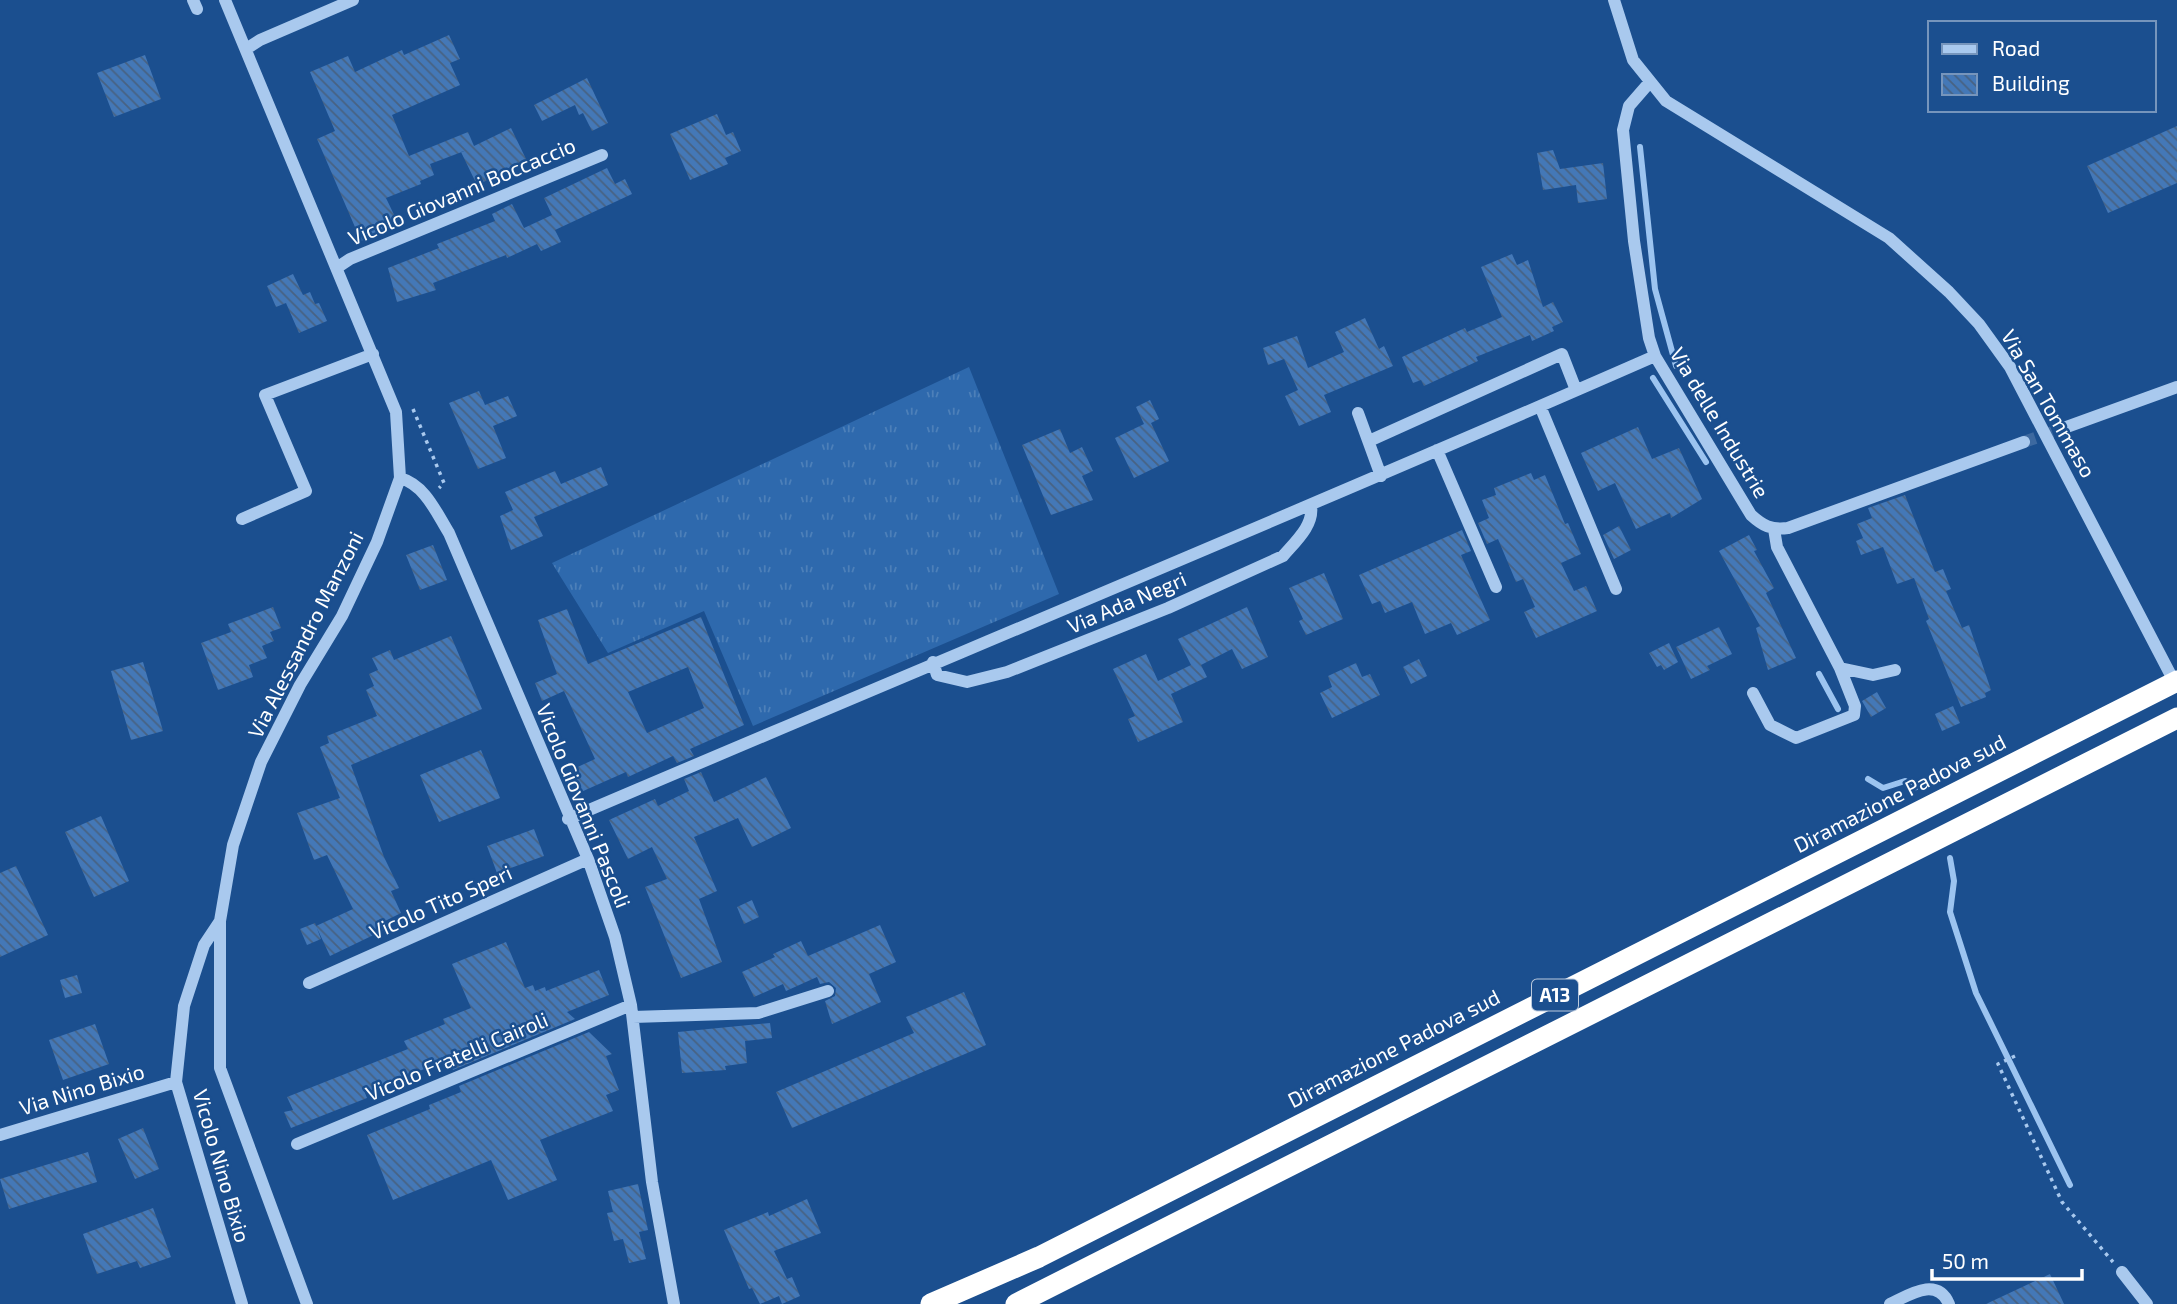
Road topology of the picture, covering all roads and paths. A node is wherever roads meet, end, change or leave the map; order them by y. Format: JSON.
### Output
{"nodes":[{"id":1,"x":225,"y":0,"type":"edge"},
{"id":2,"x":353,"y":0,"type":"edge"},
{"id":3,"x":1614,"y":0,"type":"edge"},
{"id":4,"x":246,"y":49,"type":"junction"},
{"id":5,"x":1649,"y":83,"type":"junction"},
{"id":6,"x":602,"y":155,"type":"dead end"},
{"id":7,"x":338,"y":267,"type":"junction"},
{"id":8,"x":373,"y":354,"type":"junction"},
{"id":9,"x":1656,"y":356,"type":"junction"},
{"id":10,"x":2177,"y":387,"type":"edge"},
{"id":11,"x":1576,"y":390,"type":"junction"},
{"id":12,"x":1540,"y":406,"type":"junction"},
{"id":13,"x":1358,"y":413,"type":"dead end"},
{"id":14,"x":2061,"y":429,"type":"tunnel mouth"},
{"id":15,"x":1369,"y":441,"type":"junction"},
{"id":16,"x":2024,"y":442,"type":"tunnel mouth"},
{"id":17,"x":1437,"y":450,"type":"junction"},
{"id":18,"x":1381,"y":476,"type":"junction"},
{"id":19,"x":400,"y":478,"type":"junction"},
{"id":20,"x":1311,"y":506,"type":"junction"},
{"id":21,"x":242,"y":519,"type":"dead end"},
{"id":22,"x":1774,"y":529,"type":"junction"},
{"id":23,"x":1496,"y":587,"type":"dead end"},
{"id":24,"x":1616,"y":589,"type":"dead end"},
{"id":25,"x":933,"y":663,"type":"junction"},
{"id":26,"x":1840,"y":668,"type":"junction"},
{"id":27,"x":1895,"y":670,"type":"dead end"},
{"id":28,"x":2177,"y":681,"type":"edge"},
{"id":29,"x":2177,"y":687,"type":"edge"},
{"id":30,"x":1753,"y":693,"type":"dead end"},
{"id":31,"x":2177,"y":718,"type":"edge"},
{"id":32,"x":568,"y":819,"type":"junction"},
{"id":33,"x":588,"y":859,"type":"junction"},
{"id":34,"x":220,"y":920,"type":"junction"},
{"id":35,"x":309,"y":982,"type":"dead end"},
{"id":36,"x":828,"y":991,"type":"dead end"},
{"id":37,"x":632,"y":1011,"type":"junction"},
{"id":38,"x":2015,"y":1056,"type":"dead end"},
{"id":39,"x":176,"y":1082,"type":"junction"},
{"id":40,"x":0,"y":1135,"type":"edge"},
{"id":41,"x":297,"y":1144,"type":"dead end"},
{"id":42,"x":2122,"y":1272,"type":"joint"},
{"id":43,"x":242,"y":1304,"type":"edge"},
{"id":44,"x":307,"y":1304,"type":"edge"},
{"id":45,"x":674,"y":1304,"type":"edge"},
{"id":46,"x":931,"y":1304,"type":"edge"},
{"id":47,"x":1016,"y":1304,"type":"edge"},
{"id":48,"x":1889,"y":1304,"type":"edge"},
{"id":49,"x":1949,"y":1304,"type":"edge"},
{"id":50,"x":2147,"y":1304,"type":"edge"}],
"edges":[{"from":1,"to":4,"type":"street","name":"Via Alessandro Manzoni"},
{"from":2,"to":4,"type":"street"},
{"from":3,"to":5,"type":"street","name":"Via San Tommaso"},
{"from":4,"to":7,"type":"street","name":"Via Alessandro Manzoni"},
{"from":5,"to":9,"type":"street","name":"Via delle Industrie"},
{"from":5,"to":29,"type":"street","name":"Via San Tommaso"},
{"from":6,"to":7,"type":"street","name":"Vicolo Giovanni Boccaccio"},
{"from":7,"to":8,"type":"street","name":"Via Alessandro Manzoni"},
{"from":8,"to":19,"type":"street","name":"Via Alessandro Manzoni"},
{"from":8,"to":21,"type":"street"},
{"from":9,"to":11,"type":"street","name":"Via Ada Negri"},
{"from":9,"to":22,"type":"street","name":"Via delle Industrie"},
{"from":10,"to":14,"type":"street"},
{"from":11,"to":12,"type":"street","name":"Via Ada Negri"},
{"from":11,"to":15,"type":"street"},
{"from":12,"to":17,"type":"street","name":"Via Ada Negri"},
{"from":12,"to":24,"type":"street"},
{"from":13,"to":15,"type":"street"},
{"from":15,"to":18,"type":"street"},
{"from":16,"to":22,"type":"street"},
{"from":17,"to":18,"type":"street","name":"Via Ada Negri"},
{"from":17,"to":23,"type":"street"},
{"from":18,"to":20,"type":"street","name":"Via Ada Negri"},
{"from":19,"to":32,"type":"street","name":"Vicolo Giovanni Pascoli"},
{"from":19,"to":34,"type":"street","name":"Via Alessandro Manzoni"},
{"from":20,"to":25,"type":"street","name":"Via Ada Negri"},
{"from":20,"to":25,"type":"street","name":"Via Ada Negri"},
{"from":22,"to":26,"type":"street"},
{"from":25,"to":32,"type":"street","name":"Via Ada Negri"},
{"from":26,"to":27,"type":"street"},
{"from":26,"to":30,"type":"street"},
{"from":28,"to":46,"type":"highway","name":"Diramazione Padova sud","number":"A13"},
{"from":31,"to":47,"type":"highway","number":"A13"},
{"from":32,"to":33,"type":"street","name":"Vicolo Giovanni Pascoli"},
{"from":33,"to":35,"type":"street","name":"Vicolo Tito Speri"},
{"from":33,"to":37,"type":"street","name":"Vicolo Giovanni Pascoli"},
{"from":34,"to":39,"type":"street","name":"Vicolo Nino Bixio"},
{"from":34,"to":44,"type":"street","name":"Via Alessandro Manzoni"},
{"from":36,"to":37,"type":"street"},
{"from":37,"to":41,"type":"street","name":"Vicolo Fratelli Cairoli"},
{"from":37,"to":45,"type":"street","name":"Vicolo Giovanni Pascoli"},
{"from":38,"to":42,"type":"path"},
{"from":39,"to":40,"type":"street","name":"Via Nino Bixio"},
{"from":39,"to":43,"type":"street","name":"Vicolo Nino Bixio"},
{"from":42,"to":50,"type":"street"},
{"from":48,"to":49,"type":"street"}]}
